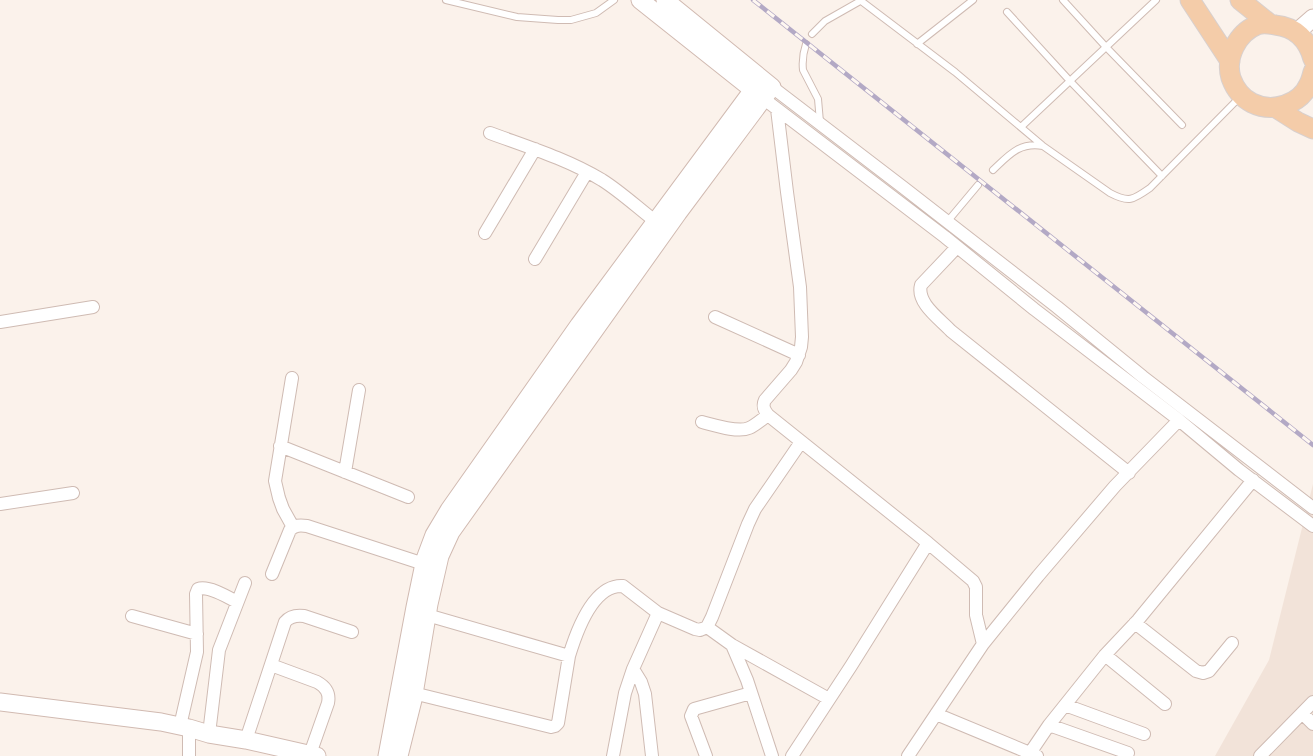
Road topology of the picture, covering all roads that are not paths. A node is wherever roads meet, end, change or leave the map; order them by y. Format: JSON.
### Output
{"nodes":[{"id":1,"x":446,"y":0,"type":"edge"},
{"id":2,"x":614,"y":0,"type":"edge"},
{"id":3,"x":640,"y":0,"type":"edge"},
{"id":4,"x":665,"y":0,"type":"edge"},
{"id":5,"x":861,"y":0,"type":"edge"},
{"id":6,"x":973,"y":0,"type":"edge"},
{"id":7,"x":1063,"y":0,"type":"edge"},
{"id":8,"x":1156,"y":0,"type":"edge"},
{"id":9,"x":1190,"y":0,"type":"edge"},
{"id":10,"x":1240,"y":0,"type":"edge"},
{"id":11,"x":1007,"y":12,"type":"dead end"},
{"id":12,"x":1313,"y":18,"type":"edge"},
{"id":13,"x":1270,"y":24,"type":"junction"},
{"id":14,"x":1297,"y":32,"type":"junction"},
{"id":15,"x":812,"y":34,"type":"dead end"},
{"id":16,"x":806,"y":44,"type":"dead end"},
{"id":17,"x":917,"y":44,"type":"junction"},
{"id":18,"x":1106,"y":48,"type":"junction"},
{"id":19,"x":1313,"y":59,"type":"edge"},
{"id":20,"x":1230,"y":61,"type":"junction"},
{"id":21,"x":1313,"y":72,"type":"edge"},
{"id":22,"x":1070,"y":81,"type":"junction"},
{"id":23,"x":762,"y":89,"type":"junction"},
{"id":24,"x":1241,"y":96,"type":"junction"},
{"id":25,"x":1276,"y":108,"type":"junction"},
{"id":26,"x":777,"y":109,"type":"junction"},
{"id":27,"x":820,"y":124,"type":"junction"},
{"id":28,"x":1182,"y":125,"type":"dead end"},
{"id":29,"x":1021,"y":127,"type":"junction"},
{"id":30,"x":1313,"y":130,"type":"edge"},
{"id":31,"x":490,"y":133,"type":"dead end"},
{"id":32,"x":1043,"y":146,"type":"junction"},
{"id":33,"x":535,"y":150,"type":"junction"},
{"id":34,"x":993,"y":170,"type":"dead end"},
{"id":35,"x":587,"y":172,"type":"junction"},
{"id":36,"x":1162,"y":176,"type":"junction"},
{"id":37,"x":978,"y":185,"type":"dead end"},
{"id":38,"x":656,"y":221,"type":"junction"},
{"id":39,"x":947,"y":222,"type":"junction"},
{"id":40,"x":485,"y":233,"type":"dead end"},
{"id":41,"x":957,"y":247,"type":"junction"},
{"id":42,"x":535,"y":258,"type":"dead end"},
{"id":43,"x":93,"y":307,"type":"dead end"},
{"id":44,"x":715,"y":317,"type":"dead end"},
{"id":45,"x":0,"y":322,"type":"edge"},
{"id":46,"x":799,"y":355,"type":"junction"},
{"id":47,"x":292,"y":378,"type":"dead end"},
{"id":48,"x":359,"y":390,"type":"dead end"},
{"id":49,"x":768,"y":415,"type":"junction"},
{"id":50,"x":1179,"y":420,"type":"junction"},
{"id":51,"x":702,"y":422,"type":"dead end"},
{"id":52,"x":801,"y":442,"type":"junction"},
{"id":53,"x":280,"y":446,"type":"junction"},
{"id":54,"x":345,"y":472,"type":"junction"},
{"id":55,"x":1129,"y":473,"type":"junction"},
{"id":56,"x":1253,"y":480,"type":"junction"},
{"id":57,"x":73,"y":493,"type":"dead end"},
{"id":58,"x":408,"y":497,"type":"dead end"},
{"id":59,"x":0,"y":504,"type":"edge"},
{"id":60,"x":1313,"y":508,"type":"edge"},
{"id":61,"x":1313,"y":526,"type":"edge"},
{"id":62,"x":293,"y":527,"type":"junction"},
{"id":63,"x":928,"y":543,"type":"junction"},
{"id":64,"x":424,"y":564,"type":"junction"},
{"id":65,"x":272,"y":574,"type":"dead end"},
{"id":66,"x":245,"y":583,"type":"dead end"},
{"id":67,"x":237,"y":602,"type":"junction"},
{"id":68,"x":658,"y":613,"type":"junction"},
{"id":69,"x":427,"y":615,"type":"junction"},
{"id":70,"x":132,"y":616,"type":"dead end"},
{"id":71,"x":1135,"y":623,"type":"junction"},
{"id":72,"x":707,"y":627,"type":"junction"},
{"id":73,"x":352,"y":632,"type":"dead end"},
{"id":74,"x":197,"y":634,"type":"junction"},
{"id":75,"x":1232,"y":643,"type":"dead end"},
{"id":76,"x":983,"y":644,"type":"junction"},
{"id":77,"x":732,"y":646,"type":"junction"},
{"id":78,"x":1105,"y":655,"type":"junction"},
{"id":79,"x":569,"y":656,"type":"junction"},
{"id":80,"x":271,"y":665,"type":"junction"},
{"id":81,"x":632,"y":669,"type":"junction"},
{"id":82,"x":751,"y":693,"type":"junction"},
{"id":83,"x":414,"y":694,"type":"junction"},
{"id":84,"x":829,"y":698,"type":"junction"},
{"id":85,"x":0,"y":702,"type":"edge"},
{"id":86,"x":1313,"y":702,"type":"edge"},
{"id":87,"x":1165,"y":704,"type":"dead end"},
{"id":88,"x":1065,"y":705,"type":"junction"},
{"id":89,"x":1302,"y":713,"type":"junction"},
{"id":90,"x":936,"y":714,"type":"junction"},
{"id":91,"x":1313,"y":724,"type":"edge"},
{"id":92,"x":1049,"y":725,"type":"junction"},
{"id":93,"x":185,"y":727,"type":"junction"},
{"id":94,"x":209,"y":734,"type":"junction"},
{"id":95,"x":1144,"y":734,"type":"dead end"},
{"id":96,"x":246,"y":740,"type":"junction"},
{"id":97,"x":1128,"y":753,"type":"dead end"},
{"id":98,"x":314,"y":755,"type":"edge"},
{"id":99,"x":1032,"y":755,"type":"edge"},
{"id":100,"x":189,"y":756,"type":"edge"},
{"id":101,"x":387,"y":756,"type":"edge"},
{"id":102,"x":399,"y":756,"type":"edge"},
{"id":103,"x":613,"y":756,"type":"edge"},
{"id":104,"x":652,"y":756,"type":"edge"},
{"id":105,"x":706,"y":756,"type":"edge"},
{"id":106,"x":772,"y":756,"type":"edge"},
{"id":107,"x":792,"y":756,"type":"edge"},
{"id":108,"x":908,"y":756,"type":"edge"},
{"id":109,"x":1260,"y":756,"type":"edge"}],
"edges":[{"from":1,"to":2,"type":"lane"},
{"from":3,"to":23,"type":"main road"},
{"from":4,"to":23,"type":"main road"},
{"from":5,"to":15,"type":"lane"},
{"from":5,"to":17,"type":"lane"},
{"from":6,"to":17,"type":"lane"},
{"from":7,"to":18,"type":"lane"},
{"from":8,"to":18,"type":"lane"},
{"from":9,"to":20,"type":"main road"},
{"from":10,"to":13,"type":"main road"},
{"from":11,"to":22,"type":"lane"},
{"from":12,"to":14,"type":"main road"},
{"from":13,"to":14,"type":"main road"},
{"from":13,"to":20,"type":"main road"},
{"from":14,"to":19,"type":"main road"},
{"from":16,"to":27,"type":"lane"},
{"from":17,"to":29,"type":"lane"},
{"from":18,"to":22,"type":"lane"},
{"from":18,"to":28,"type":"lane"},
{"from":20,"to":24,"type":"main road"},
{"from":21,"to":25,"type":"main road"},
{"from":22,"to":29,"type":"lane"},
{"from":22,"to":36,"type":"lane"},
{"from":23,"to":26,"type":"street"},
{"from":23,"to":27,"type":"street"},
{"from":23,"to":38,"type":"main road"},
{"from":23,"to":69,"type":"main road"},
{"from":24,"to":25,"type":"main road"},
{"from":24,"to":36,"type":"lane"},
{"from":25,"to":30,"type":"main road"},
{"from":26,"to":41,"type":"street"},
{"from":26,"to":46,"type":"street"},
{"from":27,"to":39,"type":"street"},
{"from":29,"to":32,"type":"lane"},
{"from":31,"to":33,"type":"street"},
{"from":32,"to":34,"type":"lane"},
{"from":32,"to":36,"type":"lane"},
{"from":33,"to":35,"type":"street"},
{"from":33,"to":40,"type":"street"},
{"from":35,"to":38,"type":"street"},
{"from":35,"to":42,"type":"street"},
{"from":37,"to":39,"type":"lane"},
{"from":38,"to":64,"type":"main road"},
{"from":39,"to":60,"type":"street"},
{"from":41,"to":50,"type":"street"},
{"from":41,"to":55,"type":"street"},
{"from":43,"to":45,"type":"street"},
{"from":44,"to":46,"type":"street"},
{"from":46,"to":49,"type":"street"},
{"from":47,"to":53,"type":"street"},
{"from":48,"to":54,"type":"street"},
{"from":49,"to":51,"type":"street"},
{"from":49,"to":52,"type":"street"},
{"from":50,"to":55,"type":"street"},
{"from":50,"to":56,"type":"street"},
{"from":52,"to":63,"type":"street"},
{"from":52,"to":72,"type":"street"},
{"from":53,"to":54,"type":"street"},
{"from":53,"to":62,"type":"street"},
{"from":54,"to":58,"type":"street"},
{"from":55,"to":76,"type":"street"},
{"from":56,"to":61,"type":"street"},
{"from":56,"to":71,"type":"street"},
{"from":57,"to":59,"type":"street"},
{"from":62,"to":64,"type":"street"},
{"from":62,"to":65,"type":"street"},
{"from":63,"to":76,"type":"street"},
{"from":63,"to":84,"type":"street"},
{"from":64,"to":101,"type":"main road"},
{"from":66,"to":67,"type":"street"},
{"from":67,"to":74,"type":"street"},
{"from":67,"to":94,"type":"street"},
{"from":68,"to":72,"type":"street"},
{"from":68,"to":79,"type":"street"},
{"from":68,"to":81,"type":"street"},
{"from":69,"to":79,"type":"street"},
{"from":69,"to":83,"type":"main road"},
{"from":70,"to":74,"type":"street"},
{"from":71,"to":75,"type":"street"},
{"from":71,"to":78,"type":"street"},
{"from":72,"to":77,"type":"street"},
{"from":73,"to":80,"type":"street"},
{"from":74,"to":93,"type":"street"},
{"from":76,"to":90,"type":"street"},
{"from":77,"to":82,"type":"street"},
{"from":77,"to":84,"type":"street"},
{"from":78,"to":87,"type":"street"},
{"from":78,"to":88,"type":"street"},
{"from":79,"to":83,"type":"street"},
{"from":80,"to":96,"type":"street"},
{"from":80,"to":98,"type":"street"},
{"from":81,"to":103,"type":"street"},
{"from":81,"to":104,"type":"street"},
{"from":82,"to":105,"type":"street"},
{"from":82,"to":106,"type":"street"},
{"from":83,"to":102,"type":"main road"},
{"from":84,"to":107,"type":"street"},
{"from":85,"to":93,"type":"main road"},
{"from":86,"to":89,"type":"street"},
{"from":88,"to":92,"type":"street"},
{"from":88,"to":95,"type":"street"},
{"from":89,"to":91,"type":"street"},
{"from":89,"to":109,"type":"street"},
{"from":90,"to":99,"type":"street"},
{"from":90,"to":108,"type":"street"},
{"from":92,"to":97,"type":"street"},
{"from":92,"to":99,"type":"street"},
{"from":93,"to":94,"type":"main road"},
{"from":93,"to":100,"type":"street"},
{"from":94,"to":96,"type":"main road"},
{"from":96,"to":98,"type":"main road"}]}
